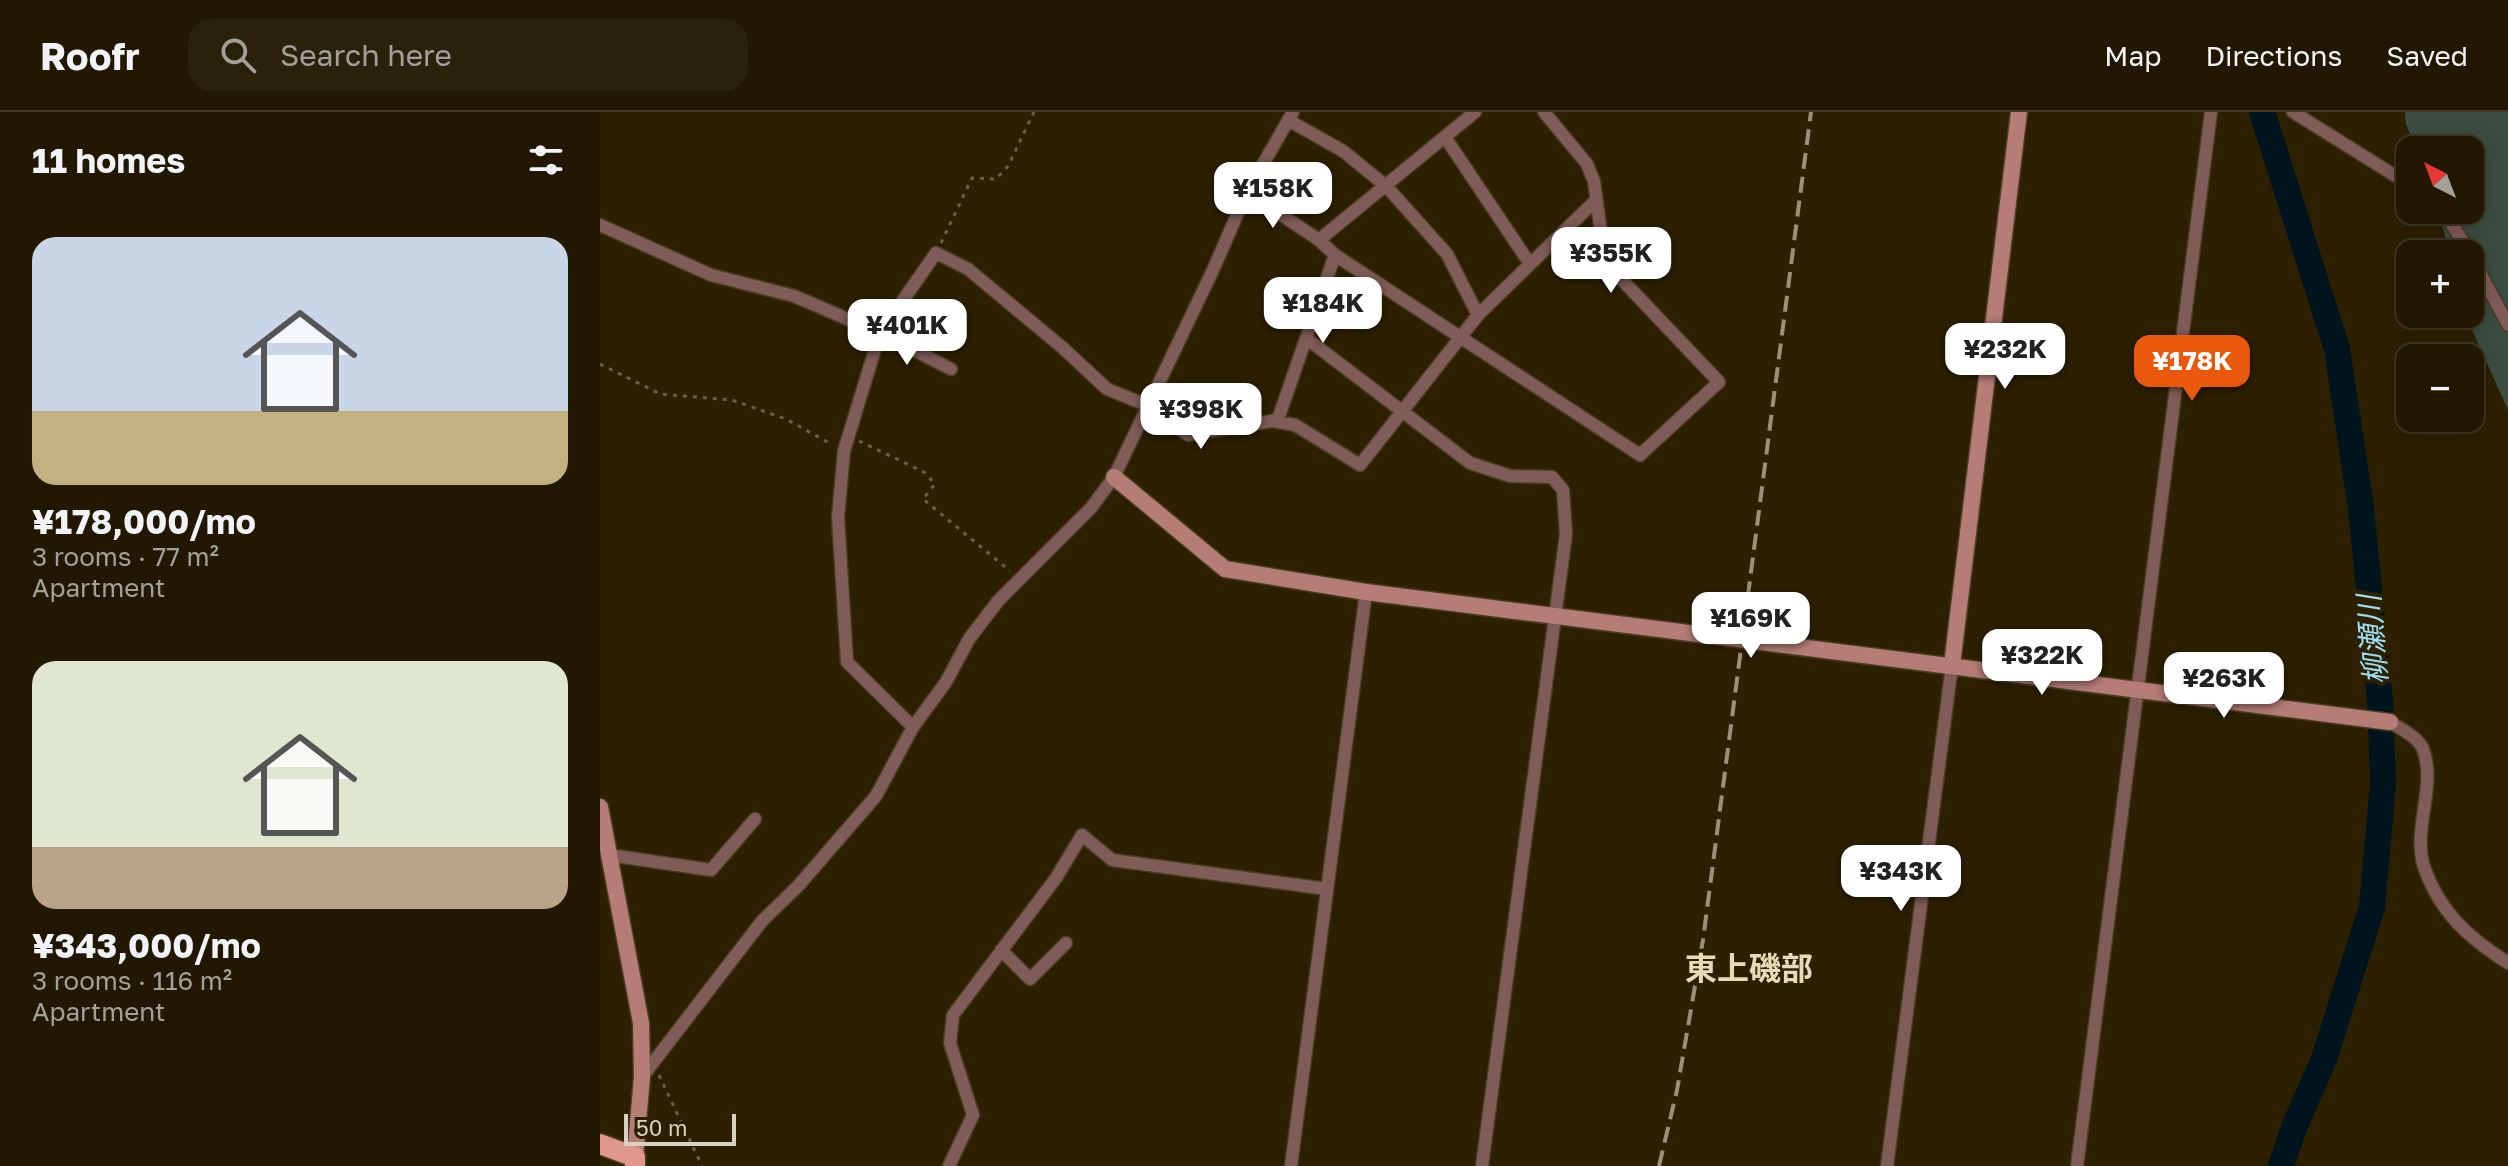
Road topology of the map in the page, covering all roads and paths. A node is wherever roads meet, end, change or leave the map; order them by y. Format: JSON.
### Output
{"nodes":[{"id":1,"x":1034,"y":112,"type":"edge"},
{"id":2,"x":1475,"y":112,"type":"edge"},
{"id":3,"x":1544,"y":112,"type":"edge"},
{"id":4,"x":2019,"y":112,"type":"edge"},
{"id":5,"x":2211,"y":112,"type":"edge"},
{"id":6,"x":2293,"y":112,"type":"edge"},
{"id":7,"x":1291,"y":116,"type":"edge"},
{"id":8,"x":1445,"y":137,"type":"junction"},
{"id":9,"x":2396,"y":176,"type":"edge"},
{"id":10,"x":1386,"y":186,"type":"junction"},
{"id":11,"x":1247,"y":192,"type":"junction"},
{"id":12,"x":1596,"y":200,"type":"junction"},
{"id":13,"x":2451,"y":224,"type":"edge"},
{"id":14,"x":600,"y":225,"type":"edge"},
{"id":15,"x":1319,"y":240,"type":"junction"},
{"id":16,"x":936,"y":253,"type":"junction"},
{"id":17,"x":1335,"y":255,"type":"junction"},
{"id":18,"x":1530,"y":264,"type":"junction"},
{"id":19,"x":1478,"y":315,"type":"junction"},
{"id":20,"x":2508,"y":325,"type":"edge"},
{"id":21,"x":880,"y":333,"type":"junction"},
{"id":22,"x":1458,"y":337,"type":"junction"},
{"id":23,"x":1306,"y":338,"type":"junction"},
{"id":24,"x":600,"y":364,"type":"edge"},
{"id":25,"x":951,"y":369,"type":"dead end"},
{"id":26,"x":1149,"y":406,"type":"junction"},
{"id":27,"x":1403,"y":409,"type":"junction"},
{"id":28,"x":1277,"y":422,"type":"junction"},
{"id":29,"x":849,"y":436,"type":"junction"},
{"id":30,"x":844,"y":451,"type":"junction"},
{"id":31,"x":1114,"y":477,"type":"junction"},
{"id":32,"x":1020,"y":577,"type":"junction"},
{"id":33,"x":1366,"y":592,"type":"junction"},
{"id":34,"x":1554,"y":616,"type":"junction"},
{"id":35,"x":1952,"y":665,"type":"junction"},
{"id":36,"x":2137,"y":690,"type":"junction"},
{"id":37,"x":2390,"y":722,"type":"joint"},
{"id":38,"x":913,"y":727,"type":"junction"},
{"id":39,"x":600,"y":807,"type":"edge"},
{"id":40,"x":755,"y":819,"type":"dead end"},
{"id":41,"x":609,"y":855,"type":"junction"},
{"id":42,"x":1327,"y":889,"type":"junction"},
{"id":43,"x":1066,"y":943,"type":"dead end"},
{"id":44,"x":1001,"y":950,"type":"junction"},
{"id":45,"x":2508,"y":963,"type":"edge"},
{"id":46,"x":653,"y":1063,"type":"junction"},
{"id":47,"x":642,"y":1077,"type":"junction"},
{"id":48,"x":600,"y":1144,"type":"edge"},
{"id":49,"x":635,"y":1161,"type":"edge"},
{"id":50,"x":702,"y":1166,"type":"edge"},
{"id":51,"x":949,"y":1166,"type":"edge"},
{"id":52,"x":1291,"y":1166,"type":"edge"},
{"id":53,"x":1482,"y":1166,"type":"edge"},
{"id":54,"x":1887,"y":1166,"type":"edge"},
{"id":55,"x":2077,"y":1166,"type":"edge"}],
"edges":[{"from":1,"to":16,"type":"path"},
{"from":2,"to":8,"type":"street"},
{"from":3,"to":12,"type":"street"},
{"from":4,"to":35,"type":"street"},
{"from":5,"to":36,"type":"street"},
{"from":6,"to":9,"type":"street"},
{"from":7,"to":10,"type":"street"},
{"from":7,"to":11,"type":"street"},
{"from":8,"to":10,"type":"street"},
{"from":8,"to":18,"type":"street"},
{"from":10,"to":15,"type":"street"},
{"from":10,"to":19,"type":"street"},
{"from":11,"to":15,"type":"street"},
{"from":11,"to":26,"type":"street"},
{"from":12,"to":18,"type":"street"},
{"from":12,"to":22,"type":"street"},
{"from":13,"to":20,"type":"street"},
{"from":14,"to":21,"type":"street"},
{"from":15,"to":17,"type":"street"},
{"from":16,"to":21,"type":"street"},
{"from":16,"to":26,"type":"street"},
{"from":17,"to":22,"type":"street"},
{"from":17,"to":23,"type":"street"},
{"from":18,"to":19,"type":"street"},
{"from":19,"to":22,"type":"street"},
{"from":21,"to":25,"type":"street"},
{"from":21,"to":29,"type":"street"},
{"from":22,"to":27,"type":"street"},
{"from":23,"to":27,"type":"street"},
{"from":23,"to":28,"type":"street"},
{"from":24,"to":30,"type":"path"},
{"from":26,"to":28,"type":"street"},
{"from":26,"to":31,"type":"street"},
{"from":27,"to":28,"type":"street"},
{"from":27,"to":34,"type":"street"},
{"from":29,"to":30,"type":"street"},
{"from":29,"to":32,"type":"path"},
{"from":30,"to":38,"type":"street"},
{"from":31,"to":32,"type":"street"},
{"from":31,"to":33,"type":"street"},
{"from":32,"to":38,"type":"street"},
{"from":33,"to":34,"type":"street"},
{"from":33,"to":42,"type":"street"},
{"from":34,"to":35,"type":"street"},
{"from":34,"to":53,"type":"street"},
{"from":35,"to":36,"type":"street"},
{"from":35,"to":54,"type":"street"},
{"from":36,"to":37,"type":"street"},
{"from":36,"to":55,"type":"street"},
{"from":37,"to":45,"type":"street"},
{"from":38,"to":46,"type":"street"},
{"from":39,"to":41,"type":"street"},
{"from":40,"to":41,"type":"street"},
{"from":41,"to":47,"type":"street"},
{"from":42,"to":44,"type":"street"},
{"from":42,"to":52,"type":"street"},
{"from":43,"to":44,"type":"street"},
{"from":44,"to":51,"type":"street"},
{"from":46,"to":47,"type":"street"},
{"from":46,"to":50,"type":"path"},
{"from":47,"to":49,"type":"street"},
{"from":48,"to":49,"type":"main road"}]}
